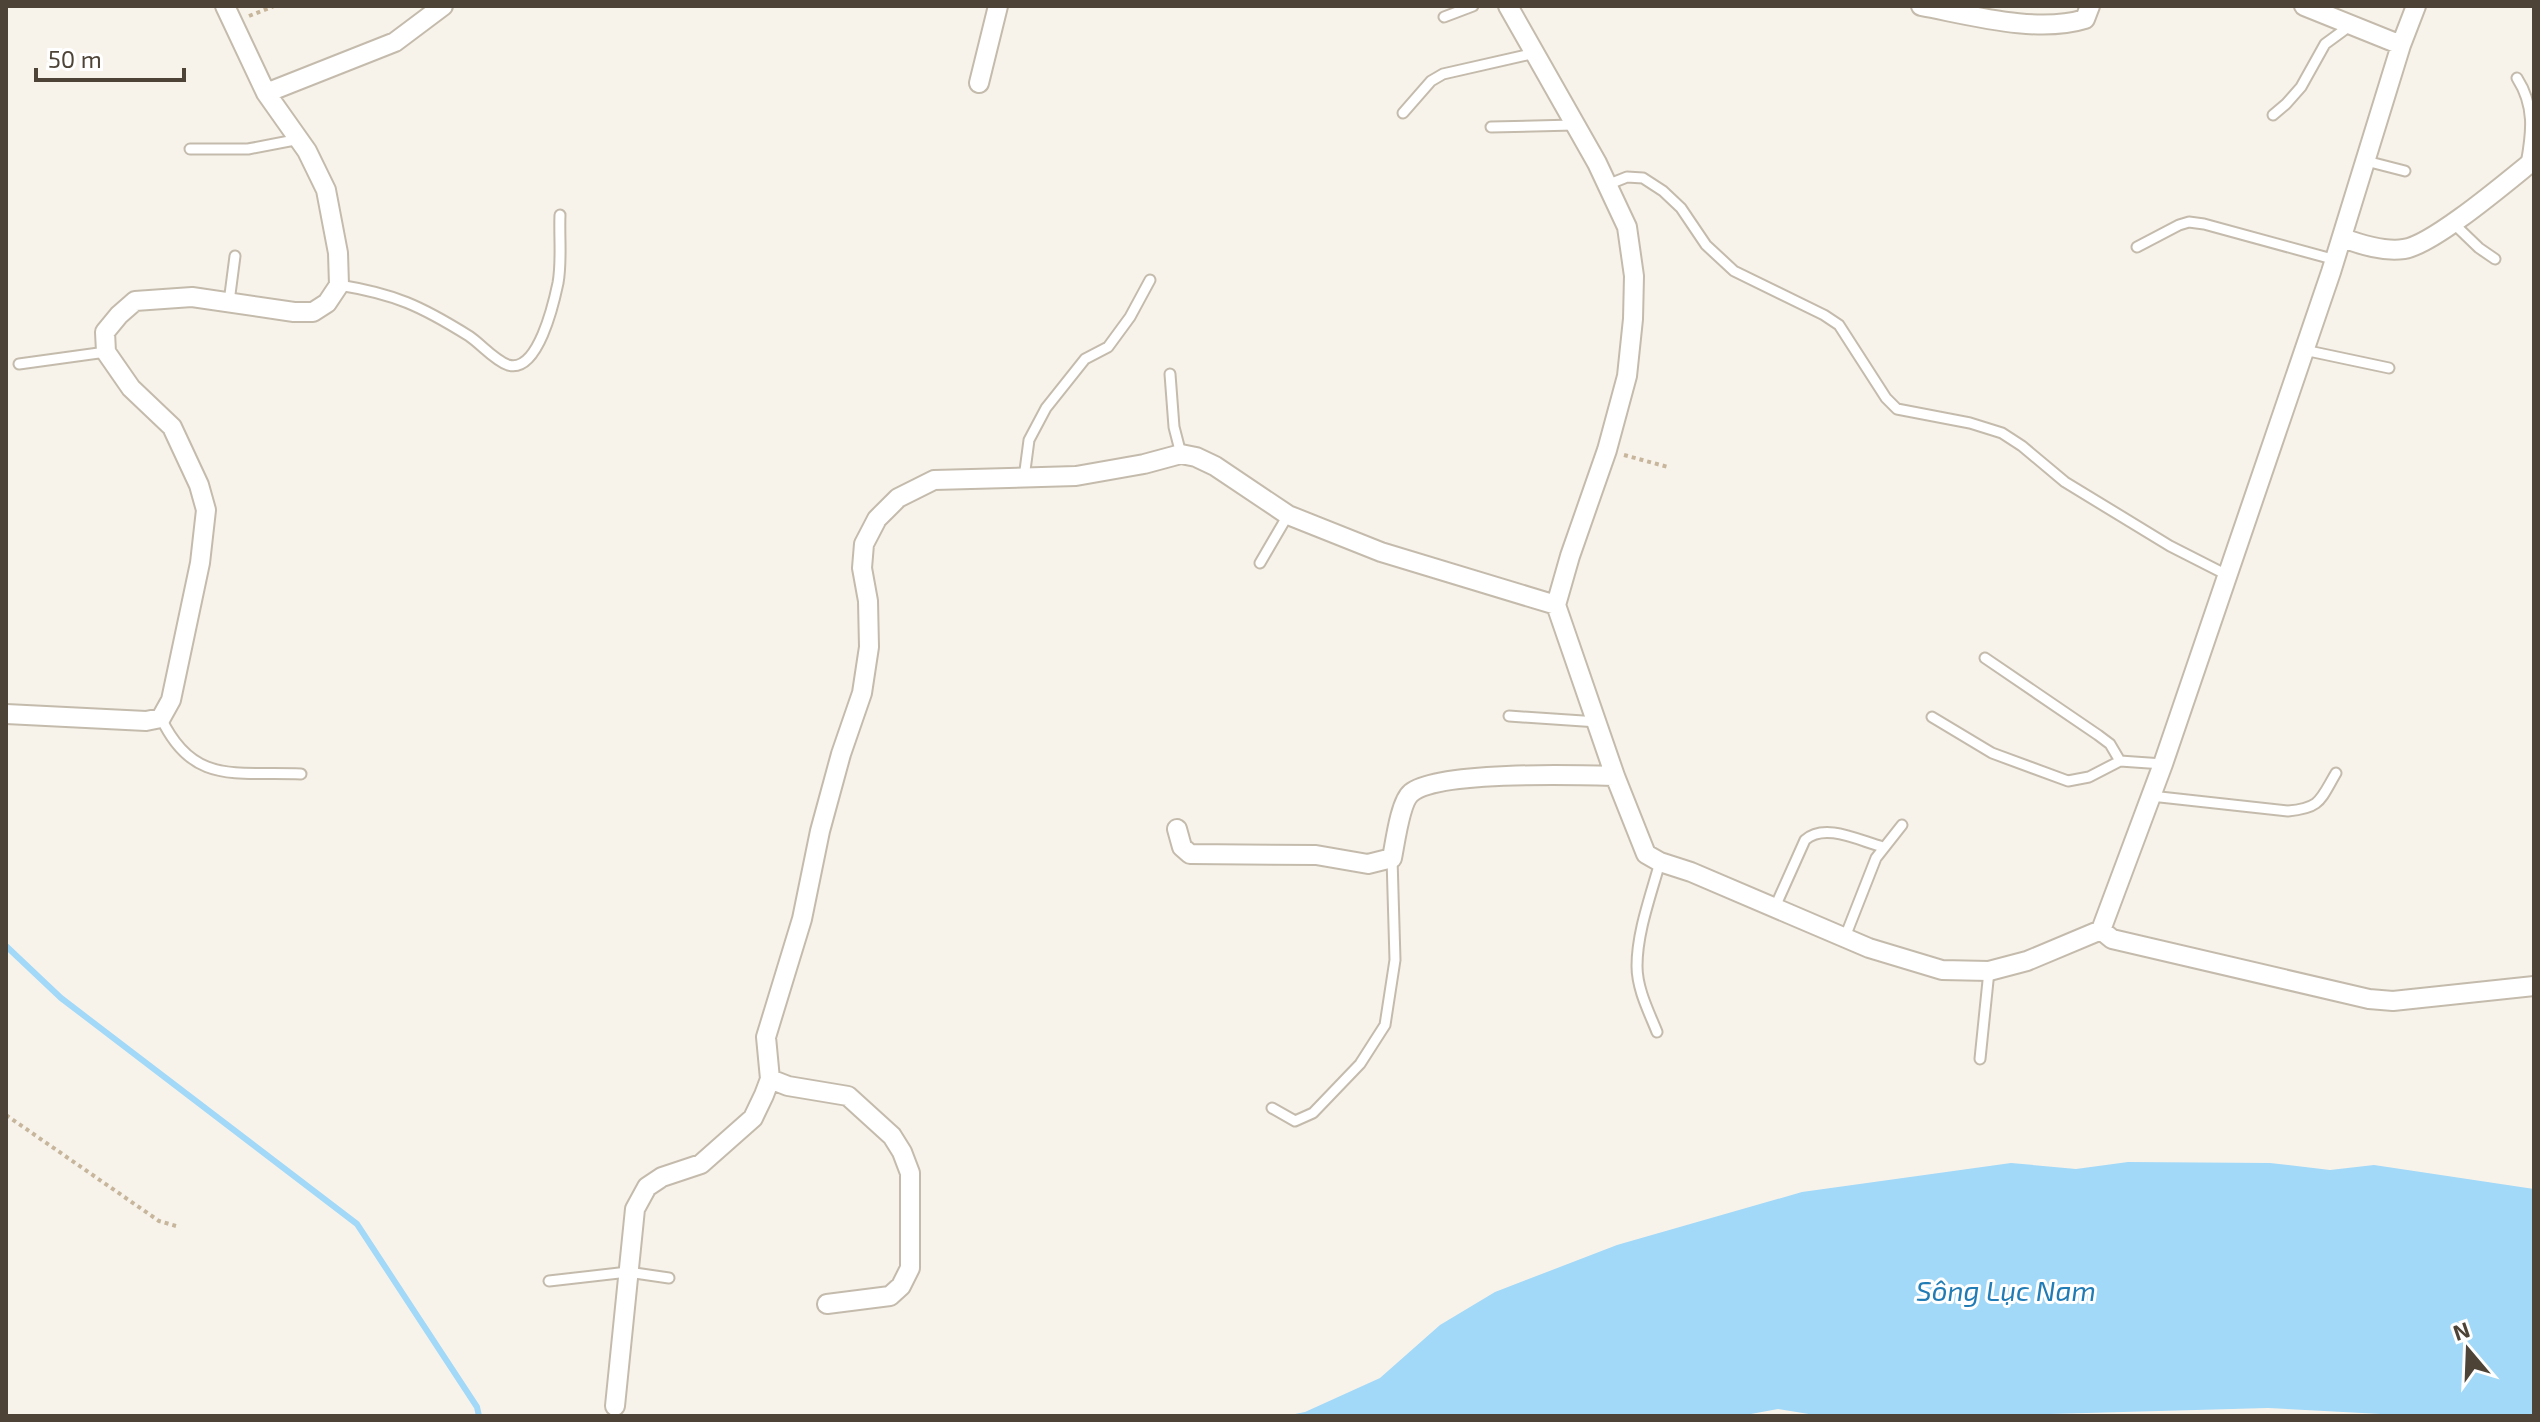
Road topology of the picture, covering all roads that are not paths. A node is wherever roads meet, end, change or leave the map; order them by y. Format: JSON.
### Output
{"nodes":[{"id":1,"x":443,"y":6,"type":"edge"},
{"id":2,"x":998,"y":6,"type":"edge"},
{"id":3,"x":1473,"y":6,"type":"edge"},
{"id":4,"x":1508,"y":6,"type":"edge"},
{"id":5,"x":1921,"y":6,"type":"edge"},
{"id":6,"x":2090,"y":6,"type":"edge"},
{"id":7,"x":2304,"y":6,"type":"edge"},
{"id":8,"x":2416,"y":6,"type":"edge"},
{"id":9,"x":229,"y":15,"type":"edge"},
{"id":10,"x":1444,"y":17,"type":"dead end"},
{"id":11,"x":2351,"y":25,"type":"junction"},
{"id":12,"x":2401,"y":45,"type":"junction"},
{"id":13,"x":1535,"y":53,"type":"junction"},
{"id":14,"x":2517,"y":78,"type":"dead end"},
{"id":15,"x":979,"y":83,"type":"dead end"},
{"id":16,"x":266,"y":93,"type":"junction"},
{"id":17,"x":1403,"y":113,"type":"dead end"},
{"id":18,"x":2273,"y":115,"type":"dead end"},
{"id":19,"x":1574,"y":125,"type":"junction"},
{"id":20,"x":1491,"y":127,"type":"dead end"},
{"id":21,"x":300,"y":139,"type":"junction"},
{"id":22,"x":190,"y":149,"type":"dead end"},
{"id":23,"x":2366,"y":161,"type":"junction"},
{"id":24,"x":2530,"y":163,"type":"edge"},
{"id":25,"x":2405,"y":171,"type":"dead end"},
{"id":26,"x":1607,"y":185,"type":"junction"},
{"id":27,"x":560,"y":215,"type":"dead end"},
{"id":28,"x":2452,"y":222,"type":"junction"},
{"id":29,"x":2343,"y":238,"type":"junction"},
{"id":30,"x":2137,"y":247,"type":"dead end"},
{"id":31,"x":235,"y":256,"type":"dead end"},
{"id":32,"x":2495,"y":259,"type":"dead end"},
{"id":33,"x":2336,"y":260,"type":"junction"},
{"id":34,"x":1150,"y":280,"type":"dead end"},
{"id":35,"x":339,"y":285,"type":"junction"},
{"id":36,"x":229,"y":302,"type":"junction"},
{"id":37,"x":2304,"y":350,"type":"junction"},
{"id":38,"x":106,"y":352,"type":"junction"},
{"id":39,"x":19,"y":364,"type":"dead end"},
{"id":40,"x":2389,"y":368,"type":"dead end"},
{"id":41,"x":1170,"y":374,"type":"dead end"},
{"id":42,"x":1181,"y":454,"type":"junction"},
{"id":43,"x":1024,"y":478,"type":"junction"},
{"id":44,"x":1288,"y":515,"type":"junction"},
{"id":45,"x":1260,"y":563,"type":"dead end"},
{"id":46,"x":2227,"y":575,"type":"junction"},
{"id":47,"x":1556,"y":605,"type":"junction"},
{"id":48,"x":1985,"y":658,"type":"dead end"},
{"id":49,"x":6,"y":714,"type":"edge"},
{"id":50,"x":1509,"y":716,"type":"dead end"},
{"id":51,"x":1932,"y":717,"type":"dead end"},
{"id":52,"x":161,"y":718,"type":"junction"},
{"id":53,"x":1598,"y":722,"type":"junction"},
{"id":54,"x":2120,"y":761,"type":"junction"},
{"id":55,"x":2163,"y":764,"type":"junction"},
{"id":56,"x":2336,"y":773,"type":"dead end"},
{"id":57,"x":301,"y":774,"type":"dead end"},
{"id":58,"x":1615,"y":776,"type":"junction"},
{"id":59,"x":2151,"y":796,"type":"junction"},
{"id":60,"x":1902,"y":825,"type":"dead end"},
{"id":61,"x":1177,"y":829,"type":"dead end"},
{"id":62,"x":1883,"y":847,"type":"junction"},
{"id":63,"x":1392,"y":858,"type":"junction"},
{"id":64,"x":1660,"y":862,"type":"junction"},
{"id":65,"x":1775,"y":907,"type":"junction"},
{"id":66,"x":2101,"y":930,"type":"junction"},
{"id":67,"x":1845,"y":937,"type":"junction"},
{"id":68,"x":1989,"y":971,"type":"junction"},
{"id":69,"x":2534,"y":986,"type":"edge"},
{"id":70,"x":1657,"y":1032,"type":"dead end"},
{"id":71,"x":1980,"y":1059,"type":"dead end"},
{"id":72,"x":770,"y":1079,"type":"junction"},
{"id":73,"x":1272,"y":1108,"type":"dead end"},
{"id":74,"x":628,"y":1272,"type":"junction"},
{"id":75,"x":669,"y":1278,"type":"dead end"},
{"id":76,"x":549,"y":1281,"type":"dead end"},
{"id":77,"x":827,"y":1304,"type":"dead end"},
{"id":78,"x":615,"y":1406,"type":"dead end"}],
"edges":[{"from":1,"to":16,"type":"street"},
{"from":2,"to":15,"type":"street"},
{"from":3,"to":10,"type":"lane"},
{"from":4,"to":13,"type":"street"},
{"from":5,"to":6,"type":"street"},
{"from":7,"to":11,"type":"street"},
{"from":8,"to":12,"type":"street"},
{"from":9,"to":16,"type":"street"},
{"from":11,"to":12,"type":"street"},
{"from":11,"to":18,"type":"lane"},
{"from":12,"to":23,"type":"street"},
{"from":13,"to":17,"type":"lane"},
{"from":13,"to":19,"type":"street"},
{"from":14,"to":24,"type":"lane"},
{"from":16,"to":21,"type":"street"},
{"from":19,"to":20,"type":"lane"},
{"from":19,"to":26,"type":"street"},
{"from":21,"to":22,"type":"lane"},
{"from":21,"to":35,"type":"street"},
{"from":23,"to":25,"type":"lane"},
{"from":23,"to":29,"type":"street"},
{"from":24,"to":28,"type":"street"},
{"from":26,"to":46,"type":"lane"},
{"from":26,"to":47,"type":"street"},
{"from":27,"to":35,"type":"lane"},
{"from":28,"to":29,"type":"street"},
{"from":28,"to":32,"type":"lane"},
{"from":29,"to":33,"type":"street"},
{"from":30,"to":33,"type":"lane"},
{"from":31,"to":36,"type":"lane"},
{"from":33,"to":37,"type":"street"},
{"from":34,"to":43,"type":"lane"},
{"from":35,"to":36,"type":"street"},
{"from":36,"to":38,"type":"street"},
{"from":37,"to":40,"type":"lane"},
{"from":37,"to":46,"type":"street"},
{"from":38,"to":39,"type":"lane"},
{"from":38,"to":52,"type":"street"},
{"from":41,"to":42,"type":"lane"},
{"from":42,"to":43,"type":"street"},
{"from":42,"to":44,"type":"street"},
{"from":43,"to":72,"type":"street"},
{"from":44,"to":45,"type":"lane"},
{"from":44,"to":47,"type":"street"},
{"from":46,"to":55,"type":"street"},
{"from":47,"to":53,"type":"street"},
{"from":48,"to":54,"type":"lane"},
{"from":49,"to":52,"type":"street"},
{"from":50,"to":53,"type":"lane"},
{"from":51,"to":54,"type":"lane"},
{"from":52,"to":57,"type":"lane"},
{"from":53,"to":58,"type":"street"},
{"from":54,"to":55,"type":"lane"},
{"from":55,"to":59,"type":"street"},
{"from":56,"to":59,"type":"lane"},
{"from":58,"to":63,"type":"street"},
{"from":58,"to":64,"type":"street"},
{"from":59,"to":66,"type":"street"},
{"from":60,"to":62,"type":"lane"},
{"from":61,"to":63,"type":"street"},
{"from":62,"to":65,"type":"lane"},
{"from":62,"to":67,"type":"lane"},
{"from":63,"to":73,"type":"lane"},
{"from":64,"to":65,"type":"street"},
{"from":64,"to":70,"type":"lane"},
{"from":65,"to":67,"type":"street"},
{"from":66,"to":68,"type":"street"},
{"from":66,"to":69,"type":"street"},
{"from":67,"to":68,"type":"street"},
{"from":68,"to":71,"type":"lane"},
{"from":72,"to":74,"type":"street"},
{"from":72,"to":77,"type":"street"},
{"from":74,"to":75,"type":"lane"},
{"from":74,"to":76,"type":"lane"},
{"from":74,"to":78,"type":"street"}]}
